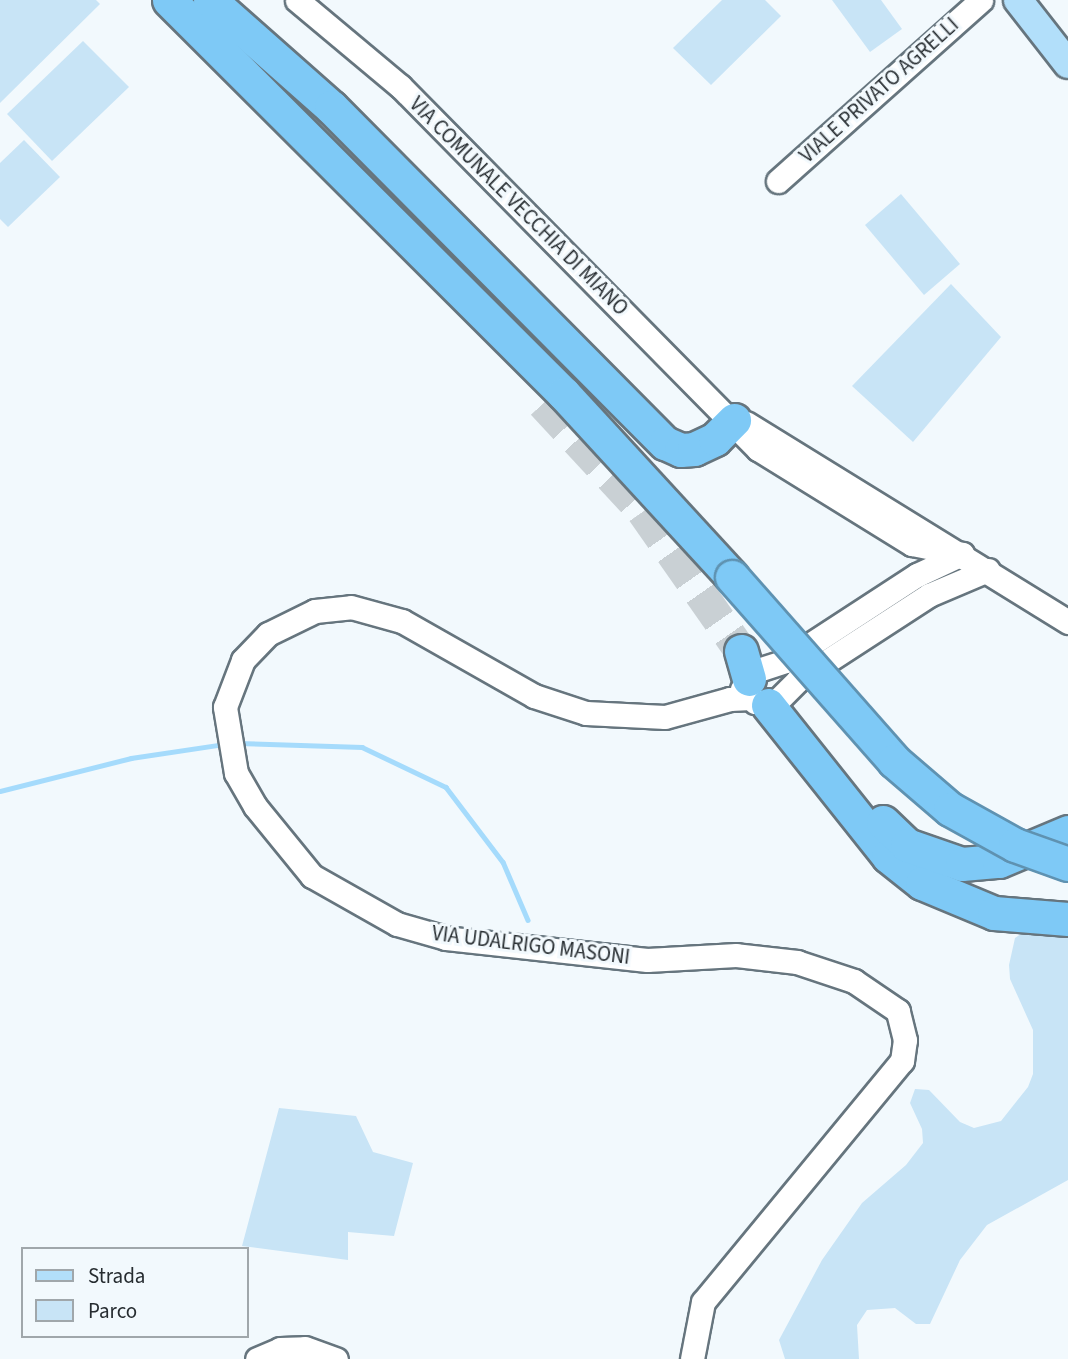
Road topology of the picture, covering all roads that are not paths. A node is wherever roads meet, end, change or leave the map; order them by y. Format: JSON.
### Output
{"nodes":[{"id":1,"x":161,"y":0,"type":"edge"},
{"id":2,"x":169,"y":0,"type":"edge"},
{"id":3,"x":196,"y":0,"type":"edge"},
{"id":4,"x":210,"y":0,"type":"edge"},
{"id":5,"x":297,"y":0,"type":"edge"},
{"id":6,"x":981,"y":0,"type":"edge"},
{"id":7,"x":1018,"y":0,"type":"edge"},
{"id":8,"x":1068,"y":64,"type":"edge"},
{"id":9,"x":778,"y":181,"type":"dead end"},
{"id":10,"x":543,"y":403,"type":"tunnel mouth"},
{"id":11,"x":734,"y":420,"type":"junction"},
{"id":12,"x":912,"y":544,"type":"junction"},
{"id":13,"x":962,"y":554,"type":"junction"},
{"id":14,"x":988,"y":570,"type":"junction"},
{"id":15,"x":739,"y":571,"type":"junction"},
{"id":16,"x":917,"y":575,"type":"junction"},
{"id":17,"x":929,"y":595,"type":"junction"},
{"id":18,"x":1068,"y":622,"type":"edge"},
{"id":19,"x":761,"y":690,"type":"junction"},
{"id":20,"x":1068,"y":832,"type":"edge"},
{"id":21,"x":1068,"y":843,"type":"edge"},
{"id":22,"x":1068,"y":864,"type":"edge"},
{"id":23,"x":1068,"y":919,"type":"edge"},
{"id":24,"x":257,"y":1359,"type":"edge"},
{"id":25,"x":336,"y":1359,"type":"edge"},
{"id":26,"x":692,"y":1359,"type":"edge"}],
"edges":[{"from":1,"to":10,"type":"highway"},
{"from":2,"to":15,"type":"highway"},
{"from":3,"to":15,"type":"highway"},
{"from":4,"to":11,"type":"highway"},
{"from":5,"to":11,"type":"street","name":"VIA COMUNALE VECCHIA DI MIANO"},
{"from":6,"to":9,"type":"street","name":"VIALE PRIVATO AGRELLI"},
{"from":7,"to":8,"type":"main road"},
{"from":11,"to":12,"type":"street","name":"VIA COMUNALE VECCHIA DI MIANO"},
{"from":11,"to":13,"type":"street","name":"VIA COMUNALE VECCHIA DI MIANO"},
{"from":12,"to":13,"type":"street","name":"VIA COMUNALE VECCHIA DI MIANO"},
{"from":12,"to":16,"type":"street"},
{"from":13,"to":14,"type":"street","name":"VIA COMUNALE VECCHIA DI MIANO"},
{"from":13,"to":16,"type":"street","name":"VIA UDALRIGO MASONI"},
{"from":13,"to":17,"type":"street","name":"VIA UDALRIGO MASONI"},
{"from":14,"to":17,"type":"street","name":"VIA UDALRIGO MASONI"},
{"from":14,"to":18,"type":"street","name":"VIA COMUNALE VECCHIA DI MIANO"},
{"from":15,"to":21,"type":"highway"},
{"from":15,"to":22,"type":"highway","bridge":true},
{"from":16,"to":19,"type":"street","name":"VIA UDALRIGO MASONI"},
{"from":17,"to":19,"type":"street","name":"VIA UDALRIGO MASONI"},
{"from":19,"to":20,"type":"highway"},
{"from":19,"to":23,"type":"highway"},
{"from":19,"to":26,"type":"street","name":"VIA UDALRIGO MASONI"},
{"from":24,"to":25,"type":"street"}]}
